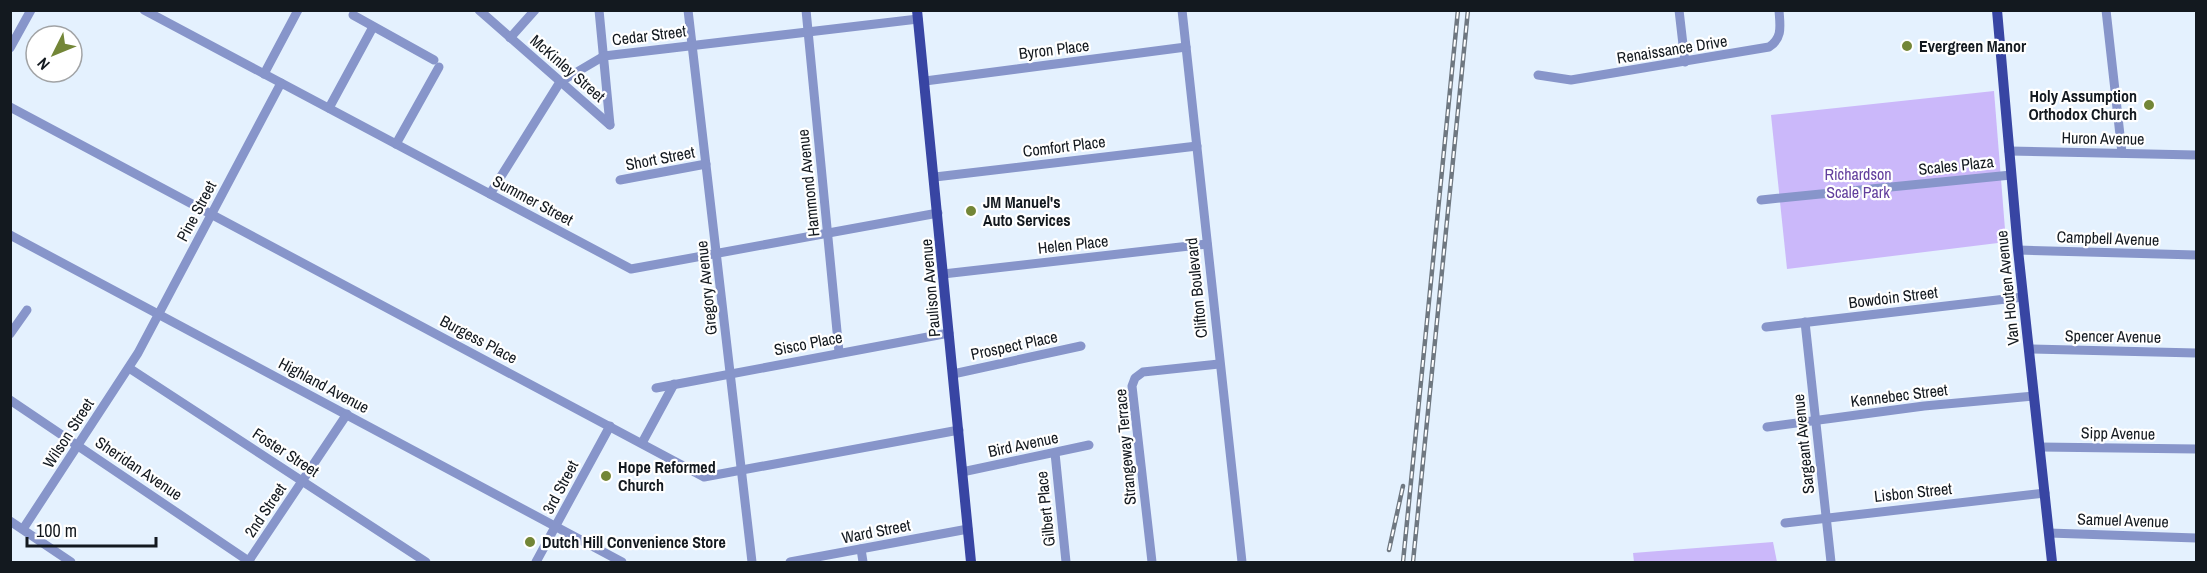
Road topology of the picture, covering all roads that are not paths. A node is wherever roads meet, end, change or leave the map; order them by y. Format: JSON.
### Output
{"nodes":[{"id":1,"x":30,"y":10,"type":"edge"},
{"id":2,"x":144,"y":10,"type":"edge"},
{"id":3,"x":298,"y":10,"type":"edge"},
{"id":4,"x":479,"y":10,"type":"edge"},
{"id":5,"x":535,"y":10,"type":"edge"},
{"id":6,"x":599,"y":10,"type":"edge"},
{"id":7,"x":688,"y":10,"type":"edge"},
{"id":8,"x":806,"y":10,"type":"edge"},
{"id":9,"x":1182,"y":10,"type":"edge"},
{"id":10,"x":1679,"y":10,"type":"edge"},
{"id":11,"x":1779,"y":10,"type":"edge"},
{"id":12,"x":1997,"y":10,"type":"edge"},
{"id":13,"x":2106,"y":10,"type":"edge"},
{"id":14,"x":353,"y":15,"type":"dead end"},
{"id":15,"x":918,"y":15,"type":"edge"},
{"id":16,"x":374,"y":27,"type":"junction"},
{"id":17,"x":808,"y":32,"type":"junction"},
{"id":18,"x":510,"y":38,"type":"junction"},
{"id":19,"x":692,"y":45,"type":"junction"},
{"id":20,"x":1186,"y":47,"type":"junction"},
{"id":21,"x":10,"y":48,"type":"edge"},
{"id":22,"x":604,"y":56,"type":"junction"},
{"id":23,"x":1685,"y":62,"type":"junction"},
{"id":24,"x":264,"y":74,"type":"junction"},
{"id":25,"x":1538,"y":75,"type":"dead end"},
{"id":26,"x":925,"y":81,"type":"junction"},
{"id":27,"x":560,"y":82,"type":"junction"},
{"id":28,"x":281,"y":83,"type":"junction"},
{"id":29,"x":10,"y":107,"type":"edge"},
{"id":30,"x":329,"y":108,"type":"junction"},
{"id":31,"x":396,"y":144,"type":"junction"},
{"id":32,"x":1197,"y":146,"type":"junction"},
{"id":33,"x":2009,"y":152,"type":"junction"},
{"id":34,"x":2122,"y":153,"type":"junction"},
{"id":35,"x":2196,"y":155,"type":"edge"},
{"id":36,"x":706,"y":164,"type":"junction"},
{"id":37,"x":2011,"y":175,"type":"junction"},
{"id":38,"x":935,"y":177,"type":"junction"},
{"id":39,"x":620,"y":180,"type":"dead end"},
{"id":40,"x":490,"y":194,"type":"junction"},
{"id":41,"x":1761,"y":200,"type":"dead end"},
{"id":42,"x":938,"y":213,"type":"junction"},
{"id":43,"x":212,"y":214,"type":"junction"},
{"id":44,"x":828,"y":233,"type":"junction"},
{"id":45,"x":10,"y":236,"type":"edge"},
{"id":46,"x":1207,"y":244,"type":"junction"},
{"id":47,"x":2018,"y":250,"type":"junction"},
{"id":48,"x":717,"y":255,"type":"junction"},
{"id":49,"x":2196,"y":255,"type":"edge"},
{"id":50,"x":944,"y":274,"type":"junction"},
{"id":51,"x":2023,"y":297,"type":"junction"},
{"id":52,"x":27,"y":310,"type":"dead end"},
{"id":53,"x":159,"y":314,"type":"junction"},
{"id":54,"x":1805,"y":322,"type":"junction"},
{"id":55,"x":1766,"y":327,"type":"dead end"},
{"id":56,"x":10,"y":333,"type":"edge"},
{"id":57,"x":949,"y":333,"type":"junction"},
{"id":58,"x":1081,"y":346,"type":"dead end"},
{"id":59,"x":2029,"y":349,"type":"junction"},
{"id":60,"x":839,"y":352,"type":"junction"},
{"id":61,"x":138,"y":353,"type":"joint"},
{"id":62,"x":2196,"y":353,"type":"edge"},
{"id":63,"x":1219,"y":364,"type":"junction"},
{"id":64,"x":129,"y":368,"type":"junction"},
{"id":65,"x":730,"y":373,"type":"junction"},
{"id":66,"x":953,"y":374,"type":"junction"},
{"id":67,"x":674,"y":384,"type":"junction"},
{"id":68,"x":656,"y":388,"type":"dead end"},
{"id":69,"x":2034,"y":396,"type":"junction"},
{"id":70,"x":10,"y":400,"type":"edge"},
{"id":71,"x":347,"y":414,"type":"junction"},
{"id":72,"x":1815,"y":421,"type":"junction"},
{"id":73,"x":610,"y":426,"type":"junction"},
{"id":74,"x":1767,"y":427,"type":"dead end"},
{"id":75,"x":959,"y":430,"type":"junction"},
{"id":76,"x":642,"y":443,"type":"junction"},
{"id":77,"x":78,"y":445,"type":"junction"},
{"id":78,"x":1089,"y":445,"type":"dead end"},
{"id":79,"x":2040,"y":447,"type":"junction"},
{"id":80,"x":2196,"y":449,"type":"edge"},
{"id":81,"x":1055,"y":453,"type":"junction"},
{"id":82,"x":741,"y":471,"type":"junction"},
{"id":83,"x":963,"y":472,"type":"junction"},
{"id":84,"x":304,"y":481,"type":"junction"},
{"id":85,"x":2045,"y":493,"type":"junction"},
{"id":86,"x":1826,"y":517,"type":"junction"},
{"id":87,"x":10,"y":521,"type":"edge"},
{"id":88,"x":1785,"y":523,"type":"dead end"},
{"id":89,"x":555,"y":527,"type":"junction"},
{"id":90,"x":23,"y":529,"type":"junction"},
{"id":91,"x":968,"y":529,"type":"junction"},
{"id":92,"x":2049,"y":533,"type":"junction"},
{"id":93,"x":2196,"y":538,"type":"edge"},
{"id":94,"x":861,"y":549,"type":"junction"},
{"id":95,"x":72,"y":562,"type":"edge"},
{"id":96,"x":249,"y":562,"type":"edge"},
{"id":97,"x":426,"y":562,"type":"edge"},
{"id":98,"x":536,"y":562,"type":"edge"},
{"id":99,"x":622,"y":562,"type":"edge"},
{"id":100,"x":752,"y":562,"type":"edge"},
{"id":101,"x":790,"y":562,"type":"edge"},
{"id":102,"x":863,"y":562,"type":"edge"},
{"id":103,"x":971,"y":562,"type":"edge"},
{"id":104,"x":1066,"y":562,"type":"edge"},
{"id":105,"x":1152,"y":562,"type":"edge"},
{"id":106,"x":1242,"y":562,"type":"edge"},
{"id":107,"x":1832,"y":562,"type":"edge"},
{"id":108,"x":2052,"y":562,"type":"edge"}],
"edges":[{"from":1,"to":21,"type":"street"},
{"from":2,"to":24,"type":"street","name":"Summer Street"},
{"from":3,"to":24,"type":"street"},
{"from":4,"to":18,"type":"street","name":"McKinley Street"},
{"from":5,"to":18,"type":"street"},
{"from":6,"to":22,"type":"street"},
{"from":7,"to":19,"type":"street","name":"Gregory Avenue"},
{"from":8,"to":17,"type":"street","name":"Hammond Avenue"},
{"from":9,"to":20,"type":"street","name":"Clifton Boulevard"},
{"from":10,"to":23,"type":"street"},
{"from":11,"to":23,"type":"street","name":"Renaissance Drive"},
{"from":12,"to":33,"type":"main road","name":"Van Houten Avenue"},
{"from":13,"to":34,"type":"street"},
{"from":14,"to":16,"type":"street"},
{"from":15,"to":17,"type":"street","name":"Cedar Street"},
{"from":15,"to":26,"type":"main road","name":"Paulison Avenue"},
{"from":16,"to":30,"type":"street"},
{"from":16,"to":31,"type":"street"},
{"from":17,"to":19,"type":"street","name":"Cedar Street"},
{"from":17,"to":44,"type":"street","name":"Hammond Avenue"},
{"from":18,"to":27,"type":"street","name":"McKinley Street"},
{"from":19,"to":22,"type":"street","name":"Cedar Street"},
{"from":19,"to":36,"type":"street","name":"Gregory Avenue"},
{"from":20,"to":26,"type":"street","name":"Byron Place"},
{"from":20,"to":32,"type":"street","name":"Clifton Boulevard"},
{"from":22,"to":27,"type":"street","name":"Cedar Street"},
{"from":22,"to":27,"type":"street","name":"McKinley Street"},
{"from":23,"to":25,"type":"street","name":"Renaissance Drive"},
{"from":24,"to":28,"type":"street","name":"Summer Street"},
{"from":26,"to":38,"type":"main road","name":"Paulison Avenue"},
{"from":27,"to":40,"type":"street","name":"Cedar Street"},
{"from":28,"to":30,"type":"street","name":"Summer Street"},
{"from":28,"to":43,"type":"street","name":"Pine Street"},
{"from":29,"to":43,"type":"street","name":"Burgess Place"},
{"from":30,"to":31,"type":"street","name":"Summer Street"},
{"from":31,"to":40,"type":"street","name":"Summer Street"},
{"from":32,"to":38,"type":"street","name":"Comfort Place"},
{"from":32,"to":46,"type":"street","name":"Clifton Boulevard"},
{"from":33,"to":34,"type":"street","name":"Huron Avenue"},
{"from":33,"to":37,"type":"main road","name":"Van Houten Avenue"},
{"from":34,"to":35,"type":"street","name":"Huron Avenue"},
{"from":36,"to":39,"type":"street","name":"Short Street"},
{"from":36,"to":48,"type":"street","name":"Gregory Avenue"},
{"from":37,"to":41,"type":"street","name":"Scales Plaza"},
{"from":37,"to":47,"type":"main road","name":"Van Houten Avenue"},
{"from":38,"to":42,"type":"main road","name":"Paulison Avenue"},
{"from":40,"to":48,"type":"street","name":"Summer Street"},
{"from":42,"to":44,"type":"street","name":"Summer Street"},
{"from":42,"to":50,"type":"main road","name":"Paulison Avenue"},
{"from":43,"to":53,"type":"street","name":"Pine Street"},
{"from":43,"to":73,"type":"street","name":"Burgess Place"},
{"from":44,"to":48,"type":"street","name":"Summer Street"},
{"from":44,"to":60,"type":"street","name":"Hammond Avenue"},
{"from":45,"to":53,"type":"street","name":"Highland Avenue"},
{"from":46,"to":50,"type":"street","name":"Helen Place"},
{"from":46,"to":63,"type":"street","name":"Clifton Boulevard"},
{"from":47,"to":49,"type":"street","name":"Campbell Avenue"},
{"from":47,"to":51,"type":"main road","name":"Van Houten Avenue"},
{"from":48,"to":65,"type":"street","name":"Gregory Avenue"},
{"from":50,"to":57,"type":"main road","name":"Paulison Avenue"},
{"from":51,"to":54,"type":"street","name":"Bowdoin Street"},
{"from":51,"to":59,"type":"main road","name":"Van Houten Avenue"},
{"from":52,"to":56,"type":"street"},
{"from":53,"to":61,"type":"street","name":"Pine Street"},
{"from":53,"to":71,"type":"street","name":"Highland Avenue"},
{"from":54,"to":55,"type":"street","name":"Bowdoin Street"},
{"from":54,"to":72,"type":"street","name":"Sargeant Avenue"},
{"from":57,"to":60,"type":"street","name":"Sisco Place"},
{"from":57,"to":66,"type":"main road","name":"Paulison Avenue"},
{"from":58,"to":66,"type":"street","name":"Prospect Place"},
{"from":59,"to":62,"type":"street","name":"Spencer Avenue"},
{"from":59,"to":69,"type":"main road","name":"Van Houten Avenue"},
{"from":60,"to":65,"type":"street","name":"Sisco Place"},
{"from":61,"to":64,"type":"street","name":"Wilson Street"},
{"from":63,"to":105,"type":"street","name":"Strangeway Terrace"},
{"from":63,"to":106,"type":"street","name":"Clifton Boulevard"},
{"from":64,"to":77,"type":"street","name":"Wilson Street"},
{"from":64,"to":84,"type":"street","name":"Foster Street"},
{"from":65,"to":67,"type":"street","name":"Sisco Place"},
{"from":65,"to":82,"type":"street","name":"Gregory Avenue"},
{"from":66,"to":75,"type":"main road","name":"Paulison Avenue"},
{"from":67,"to":68,"type":"street","name":"Sisco Place"},
{"from":67,"to":76,"type":"street"},
{"from":69,"to":72,"type":"street","name":"Kennebec Street"},
{"from":69,"to":79,"type":"main road","name":"Van Houten Avenue"},
{"from":70,"to":77,"type":"street","name":"Sheridan Avenue"},
{"from":71,"to":84,"type":"street","name":"2nd Street"},
{"from":71,"to":89,"type":"street","name":"Highland Avenue"},
{"from":72,"to":74,"type":"street","name":"Kennebec Street"},
{"from":72,"to":86,"type":"street","name":"Sargeant Avenue"},
{"from":73,"to":76,"type":"street","name":"Burgess Place"},
{"from":73,"to":89,"type":"street","name":"3rd Street"},
{"from":75,"to":82,"type":"street","name":"Burgess Place"},
{"from":75,"to":83,"type":"main road","name":"Paulison Avenue"},
{"from":76,"to":82,"type":"street","name":"Burgess Place"},
{"from":77,"to":90,"type":"street","name":"Wilson Street"},
{"from":77,"to":96,"type":"street","name":"Sheridan Avenue"},
{"from":78,"to":81,"type":"street","name":"Bird Avenue"},
{"from":79,"to":80,"type":"street","name":"Sipp Avenue"},
{"from":79,"to":85,"type":"main road","name":"Van Houten Avenue"},
{"from":81,"to":83,"type":"street","name":"Bird Avenue"},
{"from":81,"to":104,"type":"street","name":"Gilbert Place"},
{"from":82,"to":100,"type":"street","name":"Gregory Avenue"},
{"from":83,"to":91,"type":"main road","name":"Paulison Avenue"},
{"from":84,"to":96,"type":"street","name":"2nd Street"},
{"from":84,"to":97,"type":"street","name":"Foster Street"},
{"from":85,"to":86,"type":"street","name":"Lisbon Street"},
{"from":85,"to":92,"type":"main road","name":"Van Houten Avenue"},
{"from":86,"to":88,"type":"street","name":"Lisbon Street"},
{"from":86,"to":107,"type":"street","name":"Sargeant Avenue"},
{"from":87,"to":90,"type":"street"},
{"from":89,"to":98,"type":"street","name":"3rd Street"},
{"from":89,"to":99,"type":"street","name":"Highland Avenue"},
{"from":90,"to":95,"type":"street"},
{"from":91,"to":94,"type":"street","name":"Ward Street"},
{"from":91,"to":103,"type":"main road","name":"Paulison Avenue"},
{"from":92,"to":93,"type":"street","name":"Samuel Avenue"},
{"from":92,"to":108,"type":"main road","name":"Van Houten Avenue"},
{"from":94,"to":101,"type":"street","name":"Ward Street"},
{"from":94,"to":102,"type":"street"}]}
